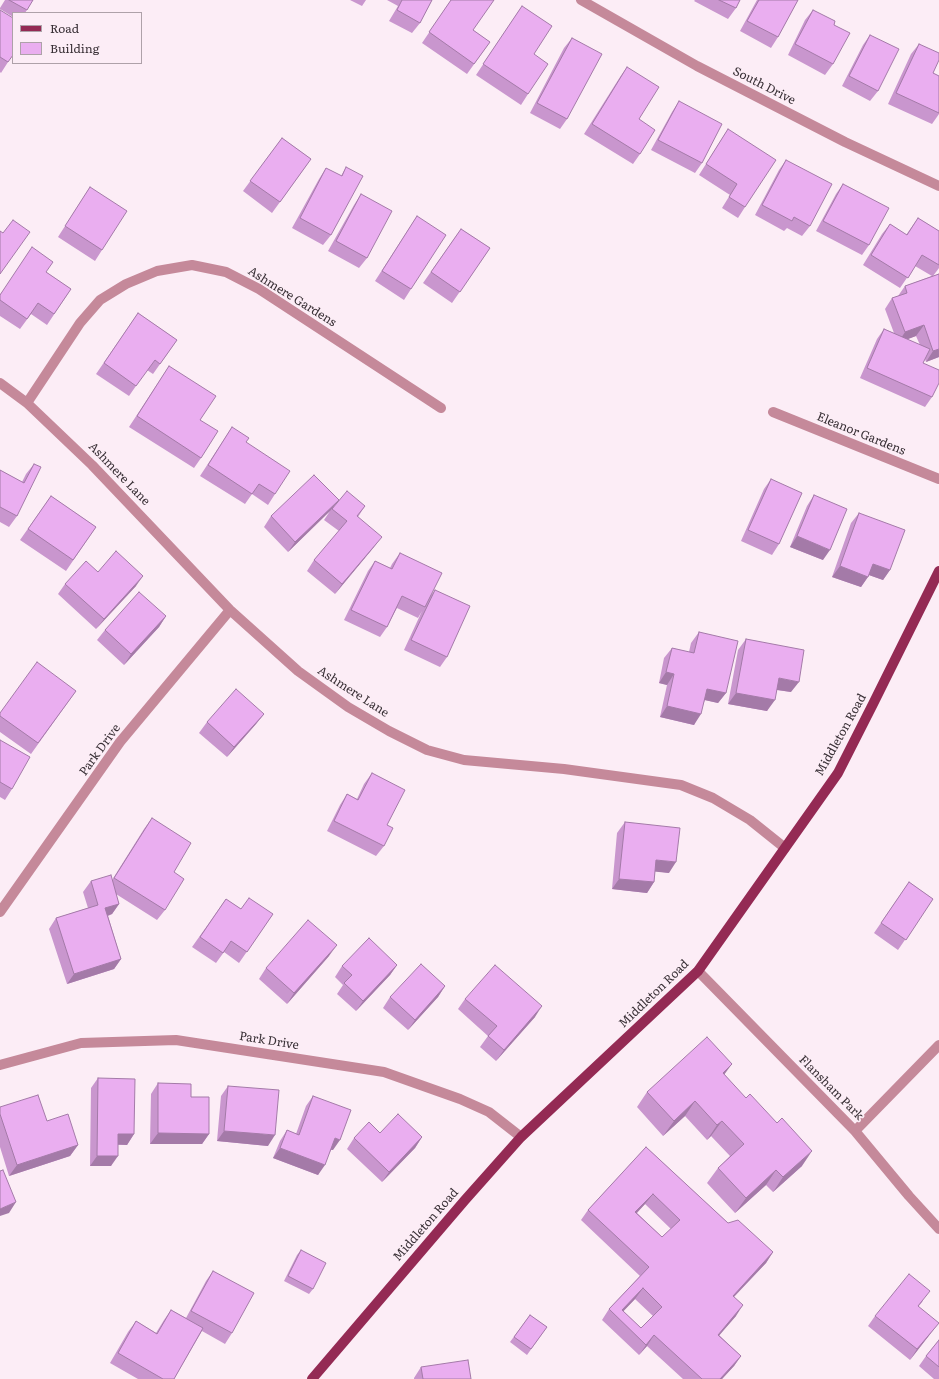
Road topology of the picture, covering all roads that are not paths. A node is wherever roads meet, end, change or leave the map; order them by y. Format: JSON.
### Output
{"nodes":[{"id":1,"x":581,"y":0,"type":"edge"},
{"id":2,"x":939,"y":186,"type":"edge"},
{"id":3,"x":0,"y":383,"type":"edge"},
{"id":4,"x":27,"y":403,"type":"junction"},
{"id":5,"x":441,"y":408,"type":"dead end"},
{"id":6,"x":773,"y":412,"type":"dead end"},
{"id":7,"x":939,"y":479,"type":"edge"},
{"id":8,"x":939,"y":571,"type":"edge"},
{"id":9,"x":230,"y":610,"type":"junction"},
{"id":10,"x":785,"y":848,"type":"junction"},
{"id":11,"x":0,"y":912,"type":"edge"},
{"id":12,"x":698,"y":971,"type":"junction"},
{"id":13,"x":939,"y":1045,"type":"edge"},
{"id":14,"x":0,"y":1065,"type":"edge"},
{"id":15,"x":856,"y":1131,"type":"junction"},
{"id":16,"x":521,"y":1137,"type":"junction"},
{"id":17,"x":939,"y":1229,"type":"edge"},
{"id":18,"x":312,"y":1379,"type":"edge"}],
"edges":[{"from":1,"to":2,"type":"street","name":"South Drive"},
{"from":3,"to":4,"type":"street","name":"Ashmere Lane"},
{"from":4,"to":5,"type":"street","name":"Ashmere Gardens"},
{"from":4,"to":9,"type":"street","name":"Ashmere Lane"},
{"from":6,"to":7,"type":"street","name":"Eleanor Gardens"},
{"from":8,"to":10,"type":"main road","name":"Middleton Road"},
{"from":9,"to":10,"type":"street","name":"Ashmere Lane"},
{"from":9,"to":11,"type":"street","name":"Park Drive"},
{"from":10,"to":12,"type":"main road","name":"Middleton Road"},
{"from":12,"to":15,"type":"street","name":"Flansham Park"},
{"from":12,"to":16,"type":"main road","name":"Middleton Road"},
{"from":13,"to":15,"type":"street"},
{"from":14,"to":16,"type":"street","name":"Park Drive"},
{"from":15,"to":17,"type":"street","name":"Flansham Park"},
{"from":16,"to":18,"type":"main road","name":"Middleton Road"}]}
